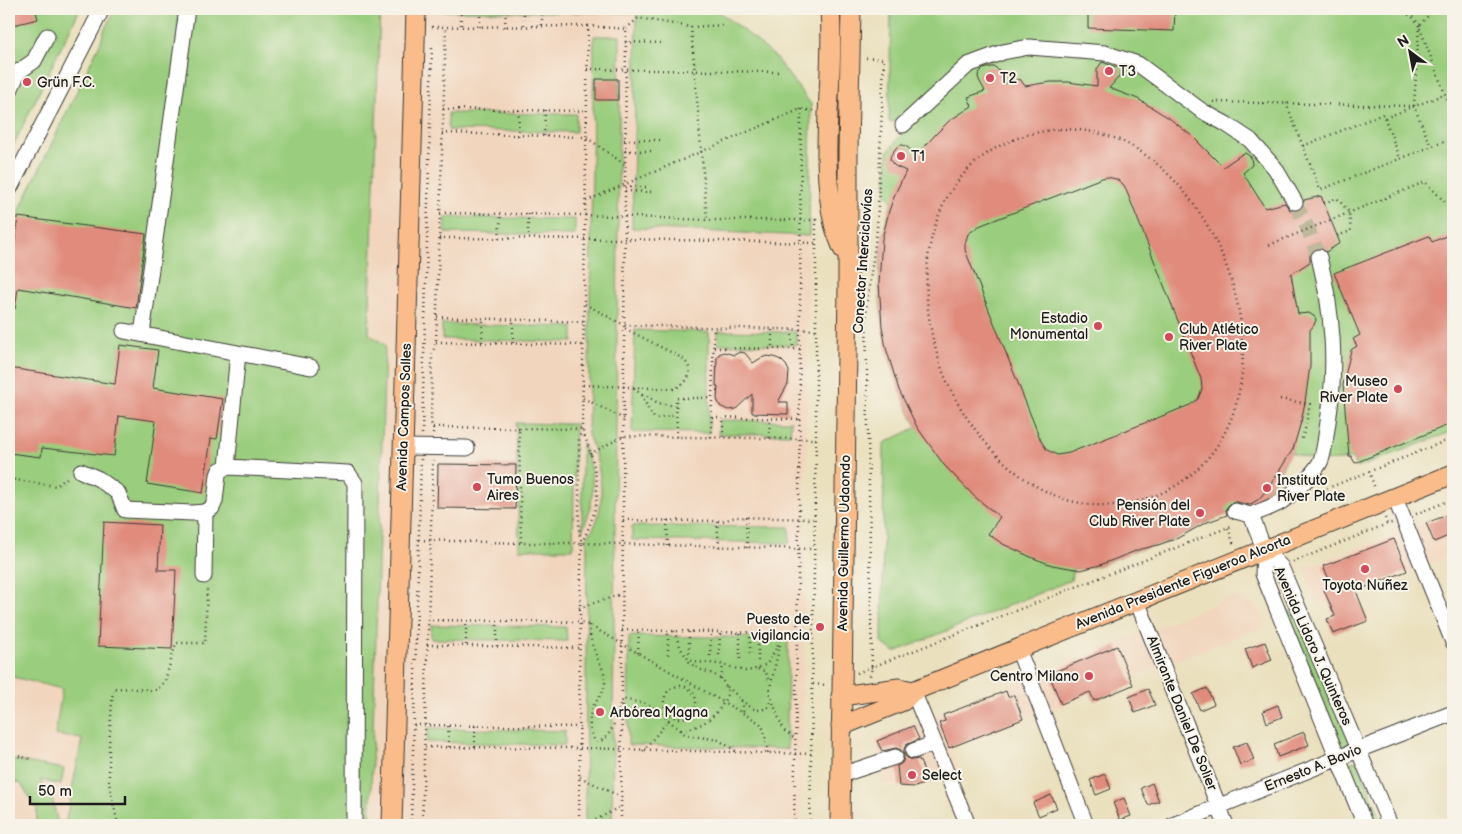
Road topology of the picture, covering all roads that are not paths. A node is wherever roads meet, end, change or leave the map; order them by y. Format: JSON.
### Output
{"nodes":[{"id":1,"x":188,"y":9,"type":"edge"},
{"id":2,"x":416,"y":9,"type":"edge"},
{"id":3,"x":822,"y":9,"type":"edge"},
{"id":4,"x":830,"y":9,"type":"edge"},
{"id":5,"x":851,"y":9,"type":"edge"},
{"id":6,"x":103,"y":10,"type":"edge"},
{"id":7,"x":832,"y":33,"type":"junction"},
{"id":8,"x":47,"y":36,"type":"dead end"},
{"id":9,"x":9,"y":93,"type":"edge"},
{"id":10,"x":903,"y":124,"type":"dead end"},
{"id":11,"x":9,"y":190,"type":"edge"},
{"id":12,"x":1295,"y":202,"type":"tunnel mouth"},
{"id":13,"x":1319,"y":257,"type":"tunnel mouth"},
{"id":14,"x":847,"y":260,"type":"junction"},
{"id":15,"x":124,"y":331,"type":"dead end"},
{"id":16,"x":142,"y":334,"type":"junction"},
{"id":17,"x":238,"y":353,"type":"junction"},
{"id":18,"x":311,"y":367,"type":"dead end"},
{"id":19,"x":419,"y":447,"type":"junction"},
{"id":20,"x":467,"y":448,"type":"dead end"},
{"id":21,"x":227,"y":468,"type":"junction"},
{"id":22,"x":81,"y":471,"type":"road end"},
{"id":23,"x":1453,"y":474,"type":"edge"},
{"id":24,"x":1395,"y":498,"type":"junction"},
{"id":25,"x":1235,"y":511,"type":"dead end"},
{"id":26,"x":205,"y":512,"type":"junction"},
{"id":27,"x":1251,"y":516,"type":"junction"},
{"id":28,"x":1264,"y":549,"type":"junction"},
{"id":29,"x":204,"y":576,"type":"road end"},
{"id":30,"x":1137,"y":601,"type":"junction"},
{"id":31,"x":1453,"y":642,"type":"edge"},
{"id":32,"x":1018,"y":649,"type":"junction"},
{"id":33,"x":842,"y":687,"type":"junction"},
{"id":34,"x":913,"y":691,"type":"junction"},
{"id":35,"x":1453,"y":714,"type":"edge"},
{"id":36,"x":841,"y":726,"type":"junction"},
{"id":37,"x":933,"y":744,"type":"junction"},
{"id":38,"x":913,"y":750,"type":"dead end"},
{"id":39,"x":1358,"y":750,"type":"junction"},
{"id":40,"x":895,"y":756,"type":"dead end"},
{"id":41,"x":1338,"y":758,"type":"junction"},
{"id":42,"x":841,"y":775,"type":"junction"},
{"id":43,"x":1219,"y":807,"type":"junction"},
{"id":44,"x":354,"y":825,"type":"edge"},
{"id":45,"x":392,"y":825,"type":"edge"},
{"id":46,"x":840,"y":825,"type":"edge"},
{"id":47,"x":968,"y":825,"type":"edge"},
{"id":48,"x":1086,"y":825,"type":"edge"},
{"id":49,"x":1173,"y":825,"type":"edge"},
{"id":50,"x":1226,"y":825,"type":"edge"},
{"id":51,"x":1365,"y":825,"type":"edge"},
{"id":52,"x":1390,"y":825,"type":"edge"}],
"edges":[{"from":1,"to":16,"type":"street"},
{"from":2,"to":19,"type":"main road","name":"Avenida Campos Salles"},
{"from":3,"to":7,"type":"main road"},
{"from":4,"to":7,"type":"main road","name":"Avenida Guillermo Udaondo"},
{"from":5,"to":14,"type":"main road","name":"Avenida Guillermo Udaondo"},
{"from":6,"to":11,"type":"street"},
{"from":7,"to":14,"type":"main road","name":"Avenida Guillermo Udaondo"},
{"from":8,"to":9,"type":"street"},
{"from":10,"to":12,"type":"street"},
{"from":13,"to":27,"type":"street"},
{"from":14,"to":33,"type":"main road","name":"Avenida Guillermo Udaondo"},
{"from":15,"to":16,"type":"street"},
{"from":16,"to":17,"type":"street"},
{"from":17,"to":18,"type":"street"},
{"from":17,"to":21,"type":"street"},
{"from":19,"to":20,"type":"street"},
{"from":19,"to":45,"type":"main road","name":"Avenida Campos Salles"},
{"from":21,"to":26,"type":"street"},
{"from":21,"to":44,"type":"street"},
{"from":22,"to":26,"type":"street"},
{"from":23,"to":24,"type":"main road","name":"Avenida Presidente Figueroa Alcorta"},
{"from":24,"to":28,"type":"main road","name":"Avenida Presidente Figueroa Alcorta"},
{"from":24,"to":31,"type":"street"},
{"from":25,"to":27,"type":"street"},
{"from":26,"to":29,"type":"street"},
{"from":27,"to":28,"type":"street"},
{"from":28,"to":30,"type":"main road","name":"Avenida Presidente Figueroa Alcorta"},
{"from":28,"to":39,"type":"street","name":"Avenida Lidoro J. Quinteros"},
{"from":28,"to":41,"type":"street","name":"Avenida Lidoro J. Quinteros"},
{"from":30,"to":32,"type":"main road","name":"Avenida Presidente Figueroa Alcorta"},
{"from":30,"to":43,"type":"street","name":"Almirante Daniel De Solier"},
{"from":32,"to":34,"type":"main road","name":"Avenida Presidente Figueroa Alcorta"},
{"from":32,"to":48,"type":"street"},
{"from":33,"to":34,"type":"main road","name":"Avenida Presidente Figueroa Alcorta"},
{"from":33,"to":36,"type":"main road","name":"Avenida Guillermo Udaondo"},
{"from":34,"to":36,"type":"main road","name":"Avenida Presidente Figueroa Alcorta"},
{"from":34,"to":37,"type":"street"},
{"from":35,"to":39,"type":"street","name":"Ernesto A. Bavio"},
{"from":36,"to":42,"type":"main road","name":"Avenida Guillermo Udaondo"},
{"from":37,"to":38,"type":"street"},
{"from":37,"to":47,"type":"street"},
{"from":39,"to":41,"type":"street","name":"Ernesto A. Bavio"},
{"from":39,"to":52,"type":"street","name":"Avenida Lidoro J. Quinteros"},
{"from":40,"to":42,"type":"street"},
{"from":41,"to":43,"type":"street","name":"Ernesto A. Bavio"},
{"from":41,"to":51,"type":"street","name":"Avenida Lidoro J. Quinteros"},
{"from":42,"to":46,"type":"main road","name":"Avenida Guillermo Udaondo"},
{"from":43,"to":49,"type":"street","name":"Ernesto A. Bavio"},
{"from":43,"to":50,"type":"street","name":"Almirante Daniel De Solier"}]}
